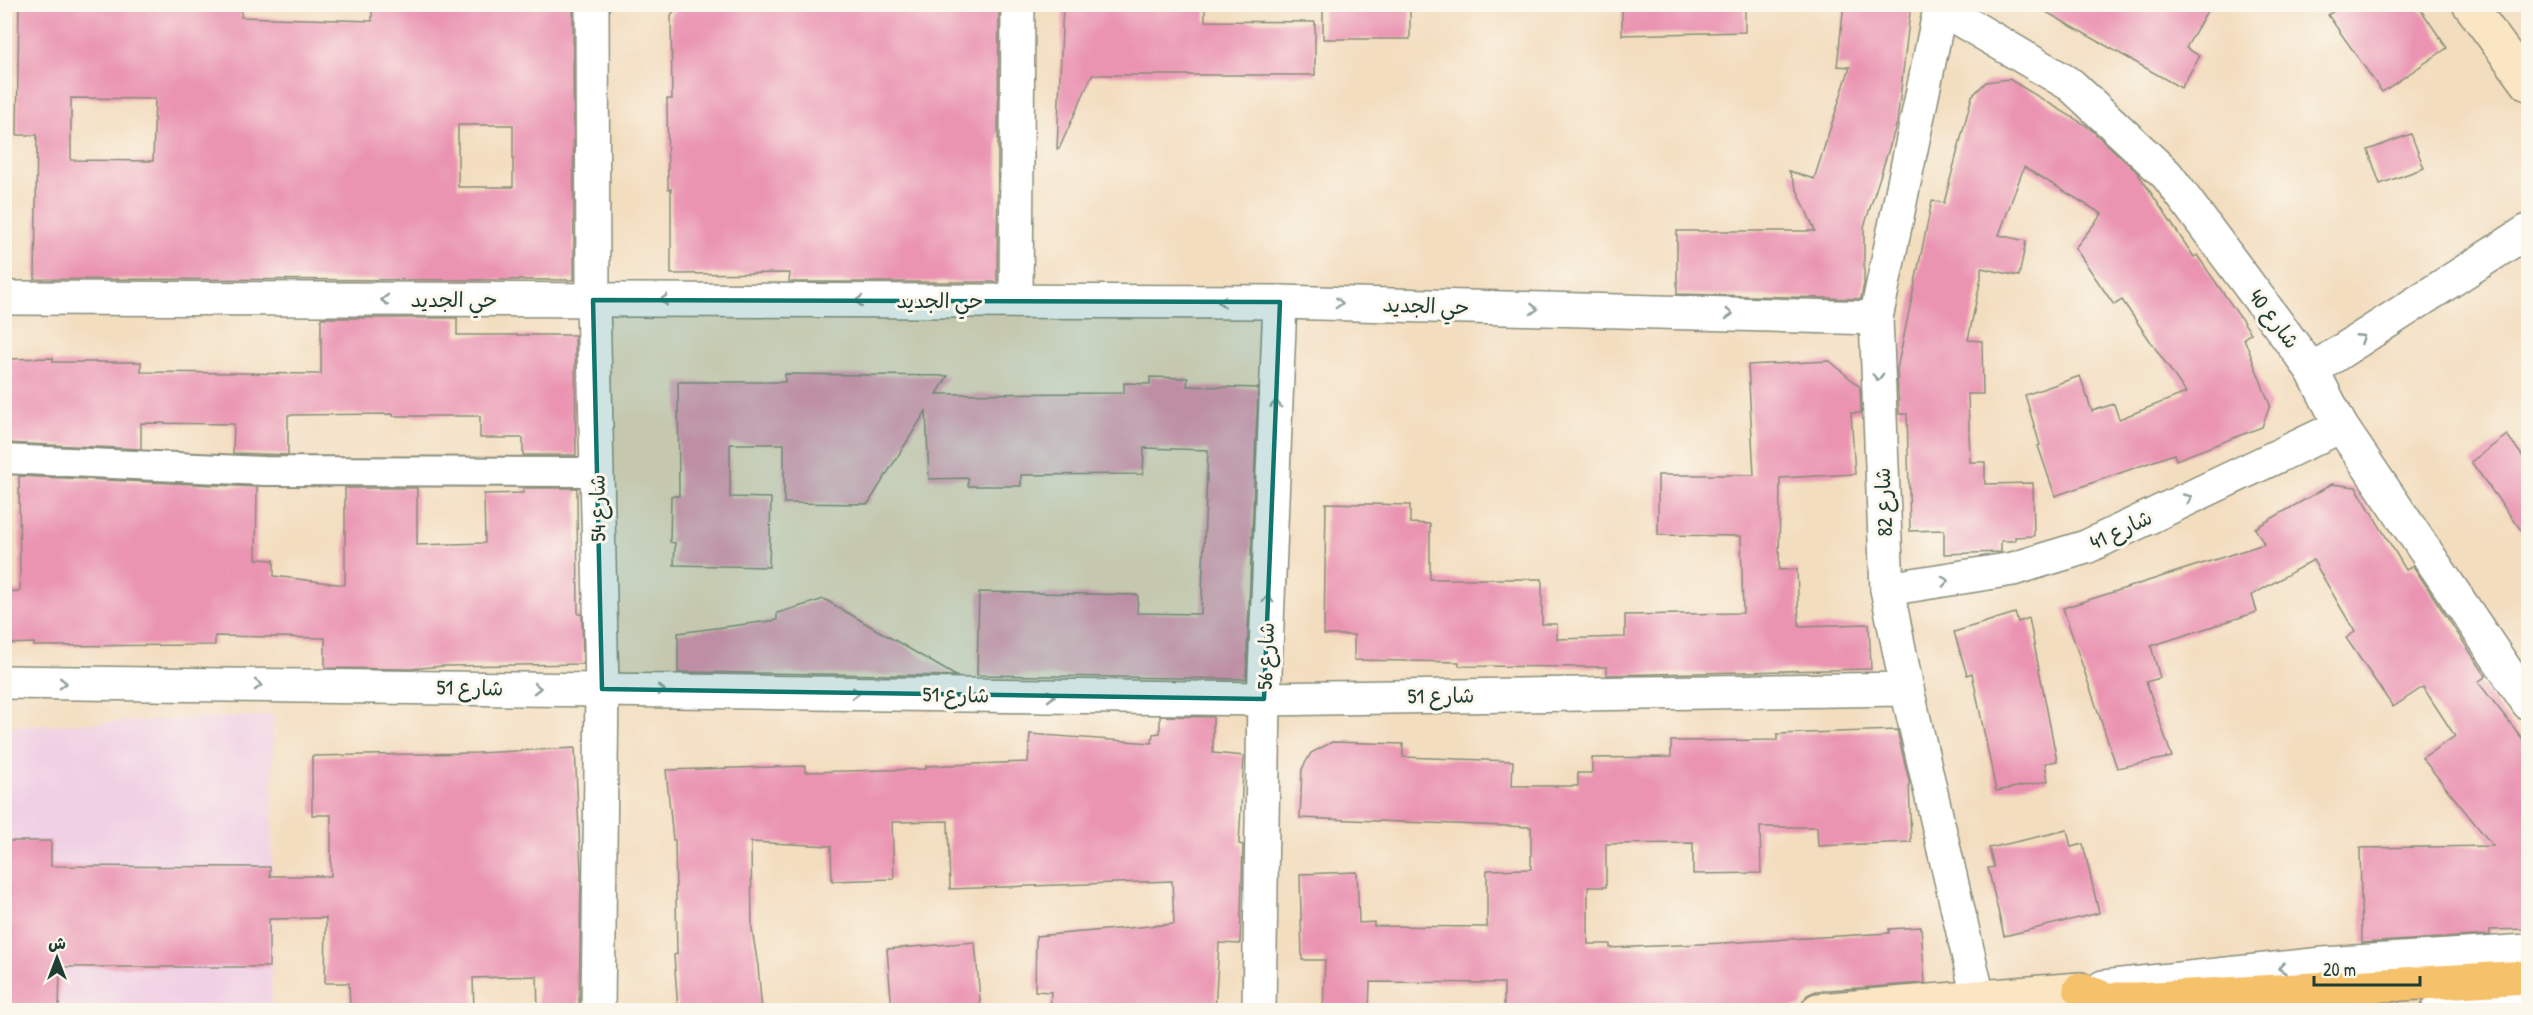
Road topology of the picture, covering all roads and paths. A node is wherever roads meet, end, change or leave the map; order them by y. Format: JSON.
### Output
{"nodes":[{"id":1,"x":592,"y":4,"type":"edge"},
{"id":2,"x":1018,"y":4,"type":"edge"},
{"id":3,"x":2469,"y":4,"type":"edge"},
{"id":4,"x":1942,"y":7,"type":"edge"},
{"id":5,"x":2529,"y":84,"type":"edge"},
{"id":6,"x":2529,"y":231,"type":"edge"},
{"id":7,"x":4,"y":298,"type":"edge"},
{"id":8,"x":593,"y":300,"type":"junction"},
{"id":9,"x":1016,"y":301,"type":"junction"},
{"id":10,"x":1280,"y":302,"type":"junction"},
{"id":11,"x":1876,"y":318,"type":"junction"},
{"id":12,"x":2312,"y":370,"type":"junction"},
{"id":13,"x":2341,"y":426,"type":"junction"},
{"id":14,"x":4,"y":459,"type":"edge"},
{"id":15,"x":597,"y":472,"type":"junction"},
{"id":16,"x":1887,"y":589,"type":"junction"},
{"id":17,"x":4,"y":682,"type":"edge"},
{"id":18,"x":602,"y":689,"type":"junction"},
{"id":19,"x":1906,"y":689,"type":"junction"},
{"id":20,"x":1264,"y":699,"type":"junction"},
{"id":21,"x":2529,"y":703,"type":"edge"},
{"id":22,"x":2529,"y":951,"type":"edge"},
{"id":23,"x":2529,"y":977,"type":"edge"},
{"id":24,"x":2080,"y":989,"type":"junction"},
{"id":25,"x":2529,"y":994,"type":"edge"},
{"id":26,"x":1979,"y":1003,"type":"edge"},
{"id":27,"x":2195,"y":1006,"type":"edge"},
{"id":28,"x":2529,"y":1006,"type":"edge"},
{"id":29,"x":2486,"y":1009,"type":"edge"},
{"id":30,"x":598,"y":1011,"type":"edge"},
{"id":31,"x":1259,"y":1011,"type":"edge"},
{"id":32,"x":1818,"y":1011,"type":"edge"},
{"id":33,"x":2438,"y":1011,"type":"edge"}],
"edges":[{"from":1,"to":8,"type":"street","name":"شارع 54"},
{"from":2,"to":9,"type":"street"},
{"from":3,"to":5,"type":"main road"},
{"from":4,"to":11,"type":"street","name":"شارع 82"},
{"from":4,"to":12,"type":"street","name":"شارع 40"},
{"from":12,"to":6,"type":"street","one_way":true},
{"from":8,"to":7,"type":"street","name":"حي الجديد","one_way":true},
{"from":9,"to":8,"type":"street","name":"حي الجديد","one_way":true},
{"from":8,"to":15,"type":"street","name":"شارع 54"},
{"from":10,"to":9,"type":"street","name":"حي الجديد","one_way":true},
{"from":10,"to":11,"type":"street","name":"حي الجديد","one_way":true},
{"from":20,"to":10,"type":"street","name":"شارع 56","one_way":true},
{"from":11,"to":16,"type":"street","name":"شارع 82","one_way":true},
{"from":12,"to":13,"type":"street","name":"شارع 40"},
{"from":16,"to":13,"type":"street","name":"شارع 41","one_way":true},
{"from":13,"to":21,"type":"street","name":"شارع 40"},
{"from":14,"to":15,"type":"street"},
{"from":15,"to":18,"type":"street","name":"شارع 54"},
{"from":16,"to":19,"type":"street","name":"شارع 82"},
{"from":17,"to":18,"type":"street","name":"شارع 51","one_way":true},
{"from":18,"to":20,"type":"street","name":"شارع 51","one_way":true},
{"from":18,"to":30,"type":"street","name":"شارع 54"},
{"from":19,"to":20,"type":"street","name":"شارع 51"},
{"from":19,"to":26,"type":"street","name":"شارع 82"},
{"from":20,"to":31,"type":"street","name":"شارع 56"},
{"from":22,"to":24,"type":"street","one_way":true},
{"from":23,"to":27,"type":"highway"},
{"from":24,"to":26,"type":"main road"},
{"from":24,"to":27,"type":"highway"},
{"from":25,"to":27,"type":"highway"},
{"from":26,"to":32,"type":"main road"},
{"from":28,"to":29,"type":"street"},
{"from":29,"to":33,"type":"street"}]}
